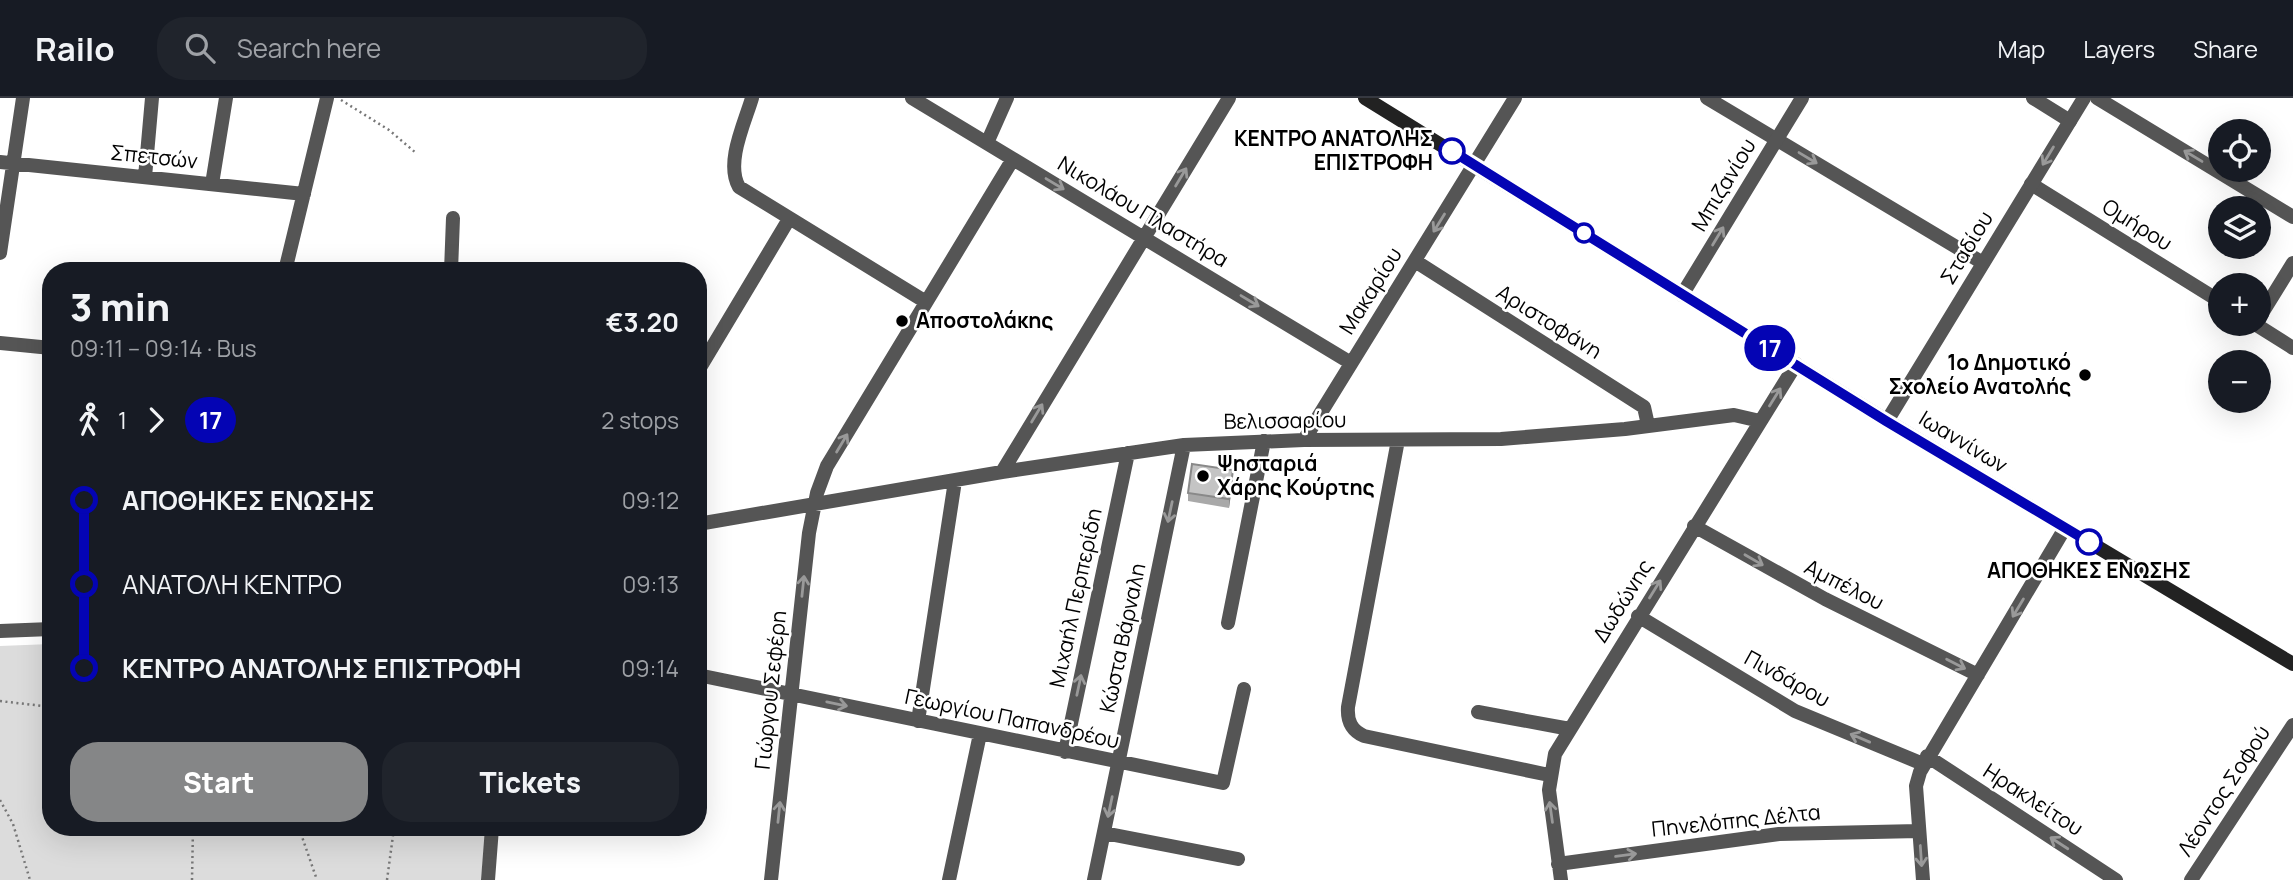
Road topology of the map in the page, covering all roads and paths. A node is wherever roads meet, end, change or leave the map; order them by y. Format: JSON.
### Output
{"nodes":[{"id":1,"x":23,"y":98,"type":"edge"},
{"id":2,"x":152,"y":98,"type":"edge"},
{"id":3,"x":226,"y":98,"type":"edge"},
{"id":4,"x":327,"y":98,"type":"edge"},
{"id":5,"x":338,"y":98,"type":"edge"},
{"id":6,"x":752,"y":98,"type":"edge"},
{"id":7,"x":912,"y":98,"type":"edge"},
{"id":8,"x":1007,"y":98,"type":"edge"},
{"id":9,"x":1229,"y":98,"type":"edge"},
{"id":10,"x":1364,"y":98,"type":"edge"},
{"id":11,"x":1516,"y":98,"type":"edge"},
{"id":12,"x":1707,"y":98,"type":"edge"},
{"id":13,"x":1802,"y":98,"type":"edge"},
{"id":14,"x":2033,"y":98,"type":"edge"},
{"id":15,"x":2084,"y":98,"type":"edge"},
{"id":16,"x":2097,"y":98,"type":"edge"},
{"id":17,"x":2070,"y":121,"type":"junction"},
{"id":18,"x":1776,"y":139,"type":"junction"},
{"id":19,"x":987,"y":143,"type":"junction"},
{"id":20,"x":416,"y":153,"type":"dead end"},
{"id":21,"x":1013,"y":159,"type":"junction"},
{"id":22,"x":6,"y":162,"type":"edge"},
{"id":23,"x":1475,"y":165,"type":"junction"},
{"id":24,"x":145,"y":177,"type":"junction"},
{"id":25,"x":212,"y":184,"type":"junction"},
{"id":26,"x":2031,"y":184,"type":"junction"},
{"id":27,"x":304,"y":194,"type":"junction"},
{"id":28,"x":2293,"y":217,"type":"edge"},
{"id":29,"x":453,"y":218,"type":"dead end"},
{"id":30,"x":789,"y":219,"type":"junction"},
{"id":31,"x":1144,"y":237,"type":"junction"},
{"id":32,"x":0,"y":253,"type":"edge"},
{"id":33,"x":1415,"y":261,"type":"junction"},
{"id":34,"x":287,"y":262,"type":"edge"},
{"id":35,"x":451,"y":262,"type":"edge"},
{"id":36,"x":1983,"y":263,"type":"junction"},
{"id":37,"x":2293,"y":264,"type":"edge"},
{"id":38,"x":2208,"y":294,"type":"edge"},
{"id":39,"x":1682,"y":295,"type":"junction"},
{"id":40,"x":2271,"y":299,"type":"edge"},
{"id":41,"x":926,"y":302,"type":"junction"},
{"id":42,"x":2271,"y":334,"type":"edge"},
{"id":43,"x":0,"y":343,"type":"edge"},
{"id":44,"x":42,"y":347,"type":"edge"},
{"id":45,"x":2293,"y":348,"type":"edge"},
{"id":46,"x":707,"y":356,"type":"edge"},
{"id":47,"x":1351,"y":363,"type":"junction"},
{"id":48,"x":1796,"y":364,"type":"junction"},
{"id":49,"x":1760,"y":421,"type":"junction"},
{"id":50,"x":1886,"y":421,"type":"junction"},
{"id":51,"x":1648,"y":425,"type":"junction"},
{"id":52,"x":1304,"y":440,"type":"junction"},
{"id":53,"x":1398,"y":440,"type":"junction"},
{"id":54,"x":1264,"y":441,"type":"junction"},
{"id":55,"x":1184,"y":445,"type":"junction"},
{"id":56,"x":1128,"y":453,"type":"junction"},
{"id":57,"x":1002,"y":472,"type":"junction"},
{"id":58,"x":955,"y":481,"type":"junction"},
{"id":59,"x":814,"y":505,"type":"junction"},
{"id":60,"x":707,"y":522,"type":"edge"},
{"id":61,"x":1694,"y":526,"type":"junction"},
{"id":62,"x":2066,"y":528,"type":"junction"},
{"id":63,"x":1638,"y":616,"type":"junction"},
{"id":64,"x":1228,"y":623,"type":"dead end"},
{"id":65,"x":42,"y":629,"type":"edge"},
{"id":66,"x":0,"y":631,"type":"edge"},
{"id":67,"x":2293,"y":664,"type":"edge"},
{"id":68,"x":1978,"y":675,"type":"junction"},
{"id":69,"x":707,"y":677,"type":"edge"},
{"id":70,"x":1244,"y":689,"type":"dead end"},
{"id":71,"x":792,"y":694,"type":"junction"},
{"id":72,"x":0,"y":701,"type":"edge"},
{"id":73,"x":42,"y":705,"type":"edge"},
{"id":74,"x":1478,"y":712,"type":"dead end"},
{"id":75,"x":918,"y":721,"type":"junction"},
{"id":76,"x":2293,"y":725,"type":"edge"},
{"id":77,"x":1570,"y":729,"type":"junction"},
{"id":78,"x":979,"y":734,"type":"junction"},
{"id":79,"x":1065,"y":752,"type":"junction"},
{"id":80,"x":1925,"y":760,"type":"junction"},
{"id":81,"x":1119,"y":763,"type":"junction"},
{"id":82,"x":1549,"y":775,"type":"junction"},
{"id":83,"x":0,"y":800,"type":"edge"},
{"id":84,"x":1919,"y":831,"type":"junction"},
{"id":85,"x":1104,"y":833,"type":"junction"},
{"id":86,"x":193,"y":836,"type":"edge"},
{"id":87,"x":302,"y":836,"type":"edge"},
{"id":88,"x":393,"y":836,"type":"edge"},
{"id":89,"x":491,"y":836,"type":"edge"},
{"id":90,"x":1238,"y":859,"type":"dead end"},
{"id":91,"x":1558,"y":864,"type":"junction"},
{"id":92,"x":30,"y":880,"type":"edge"},
{"id":93,"x":192,"y":880,"type":"edge"},
{"id":94,"x":317,"y":880,"type":"edge"},
{"id":95,"x":387,"y":880,"type":"edge"},
{"id":96,"x":488,"y":880,"type":"edge"},
{"id":97,"x":771,"y":880,"type":"edge"},
{"id":98,"x":949,"y":880,"type":"edge"},
{"id":99,"x":1094,"y":880,"type":"edge"},
{"id":100,"x":1561,"y":880,"type":"edge"},
{"id":101,"x":1923,"y":880,"type":"edge"},
{"id":102,"x":2116,"y":880,"type":"edge"},
{"id":103,"x":2191,"y":880,"type":"edge"}],
"edges":[{"from":1,"to":22,"type":"street"},
{"from":2,"to":24,"type":"street"},
{"from":3,"to":25,"type":"street"},
{"from":4,"to":27,"type":"street"},
{"from":5,"to":20,"type":"path"},
{"from":6,"to":30,"type":"street"},
{"from":7,"to":19,"type":"street","name":"Νικολάου Πλαστήρα"},
{"from":8,"to":19,"type":"street"},
{"from":31,"to":9,"type":"street","one_way":true},
{"from":10,"to":23,"type":"main road","name":"Ιωαννίνων"},
{"from":11,"to":23,"type":"street","name":"Μακαρίου"},
{"from":12,"to":18,"type":"street"},
{"from":13,"to":18,"type":"street","name":"Μπιζανίου"},
{"from":14,"to":17,"type":"street"},
{"from":15,"to":17,"type":"street","name":"Σταδίου"},
{"from":28,"to":16,"type":"street","one_way":true},
{"from":17,"to":26,"type":"street","name":"Σταδίου","one_way":true},
{"from":18,"to":36,"type":"street","one_way":true},
{"from":39,"to":18,"type":"street","name":"Μπιζανίου","one_way":true},
{"from":19,"to":21,"type":"street","name":"Νικολάου Πλαστήρα"},
{"from":21,"to":31,"type":"street","name":"Νικολάου Πλαστήρα","one_way":true},
{"from":21,"to":41,"type":"street","name":"Γιώργου Σεφέρη"},
{"from":22,"to":24,"type":"street","name":"Σπετσών"},
{"from":22,"to":32,"type":"street"},
{"from":23,"to":33,"type":"street","name":"Μακαρίου","one_way":true},
{"from":23,"to":39,"type":"main road","name":"Ιωαννίνων"},
{"from":24,"to":25,"type":"street","name":"Σπετσών"},
{"from":25,"to":27,"type":"street","name":"Σπετσών"},
{"from":26,"to":36,"type":"street","name":"Σταδίου"},
{"from":26,"to":38,"type":"street","name":"Ομήρου"},
{"from":27,"to":34,"type":"street"},
{"from":29,"to":35,"type":"street"},
{"from":30,"to":41,"type":"street"},
{"from":30,"to":46,"type":"street"},
{"from":31,"to":47,"type":"street","name":"Νικολάου Πλαστήρα","one_way":true},
{"from":57,"to":31,"type":"street","one_way":true},
{"from":33,"to":47,"type":"street","name":"Μακαρίου"},
{"from":33,"to":51,"type":"street","name":"Αριστοφάνη"},
{"from":36,"to":50,"type":"street","name":"Σταδίου"},
{"from":37,"to":40,"type":"street"},
{"from":39,"to":48,"type":"main road","name":"Ιωαννίνων"},
{"from":59,"to":41,"type":"street","name":"Γιώργου Σεφέρη","one_way":true},
{"from":42,"to":45,"type":"street"},
{"from":43,"to":44,"type":"street"},
{"from":47,"to":52,"type":"street","name":"Μακαρίου"},
{"from":49,"to":48,"type":"street","name":"Δωδώνης","one_way":true},
{"from":48,"to":50,"type":"main road","name":"Ιωαννίνων"},
{"from":49,"to":51,"type":"street","name":"Βελισσαρίου"},
{"from":49,"to":61,"type":"street","name":"Δωδώνης"},
{"from":50,"to":62,"type":"main road","name":"Ιωαννίνων"},
{"from":51,"to":53,"type":"street","name":"Βελισσαρίου"},
{"from":52,"to":53,"type":"street","name":"Βελισσαρίου"},
{"from":52,"to":54,"type":"street","name":"Βελισσαρίου"},
{"from":53,"to":82,"type":"street"},
{"from":54,"to":55,"type":"street","name":"Βελισσαρίου"},
{"from":54,"to":64,"type":"street"},
{"from":55,"to":56,"type":"street","name":"Βελισσαρίου"},
{"from":55,"to":81,"type":"street","name":"Κώστα Βάρναλη","one_way":true},
{"from":56,"to":57,"type":"street","name":"Βελισσαρίου"},
{"from":79,"to":56,"type":"street","name":"Μιχαήλ Περπερίδη","one_way":true},
{"from":57,"to":58,"type":"street","name":"Βελισσαρίου"},
{"from":58,"to":59,"type":"street","name":"Βελισσαρίου"},
{"from":58,"to":75,"type":"street"},
{"from":59,"to":60,"type":"street","name":"Βελισσαρίου"},
{"from":71,"to":59,"type":"street","name":"Γιώργου Σεφέρη","one_way":true},
{"from":63,"to":61,"type":"street","name":"Δωδώνης","one_way":true},
{"from":61,"to":68,"type":"street","name":"Αμπέλου","one_way":true},
{"from":62,"to":67,"type":"main road","name":"Ιωαννίνων"},
{"from":62,"to":68,"type":"street","one_way":true},
{"from":63,"to":77,"type":"street","name":"Δωδώνης"},
{"from":80,"to":63,"type":"street","name":"Πινδάρου","one_way":true},
{"from":65,"to":66,"type":"street"},
{"from":68,"to":80,"type":"street"},
{"from":69,"to":71,"type":"street","name":"Γεωργίου Παπανδρέου"},
{"from":70,"to":81,"type":"street","name":"Γεωργίου Παπανδρέου"},
{"from":71,"to":75,"type":"street","name":"Γεωργίου Παπανδρέου","one_way":true},
{"from":97,"to":71,"type":"street","name":"Γιώργου Σεφέρη","one_way":true},
{"from":72,"to":73,"type":"path"},
{"from":74,"to":77,"type":"street"},
{"from":75,"to":78,"type":"street","name":"Γεωργίου Παπανδρέου"},
{"from":76,"to":103,"type":"street","name":"Λέοντος Σοφού"},
{"from":77,"to":82,"type":"street","name":"Δωδώνης"},
{"from":78,"to":79,"type":"street","name":"Γεωργίου Παπανδρέου"},
{"from":78,"to":98,"type":"street"},
{"from":79,"to":81,"type":"street","name":"Γεωργίου Παπανδρέου"},
{"from":80,"to":84,"type":"street"},
{"from":102,"to":80,"type":"street","name":"Ηρακλείτου","one_way":true},
{"from":81,"to":85,"type":"street","name":"Κώστα Βάρναλη","one_way":true},
{"from":91,"to":82,"type":"street","name":"Δωδώνης","one_way":true},
{"from":83,"to":92,"type":"path"},
{"from":91,"to":84,"type":"street","name":"Πηνελόπης Δέλτα","one_way":true},
{"from":84,"to":101,"type":"street","one_way":true},
{"from":85,"to":90,"type":"street"},
{"from":85,"to":99,"type":"street","name":"Κώστα Βάρναλη"},
{"from":86,"to":93,"type":"path"},
{"from":87,"to":94,"type":"path"},
{"from":88,"to":95,"type":"path"},
{"from":89,"to":96,"type":"street"},
{"from":91,"to":100,"type":"street","name":"Δωδώνης"}]}
